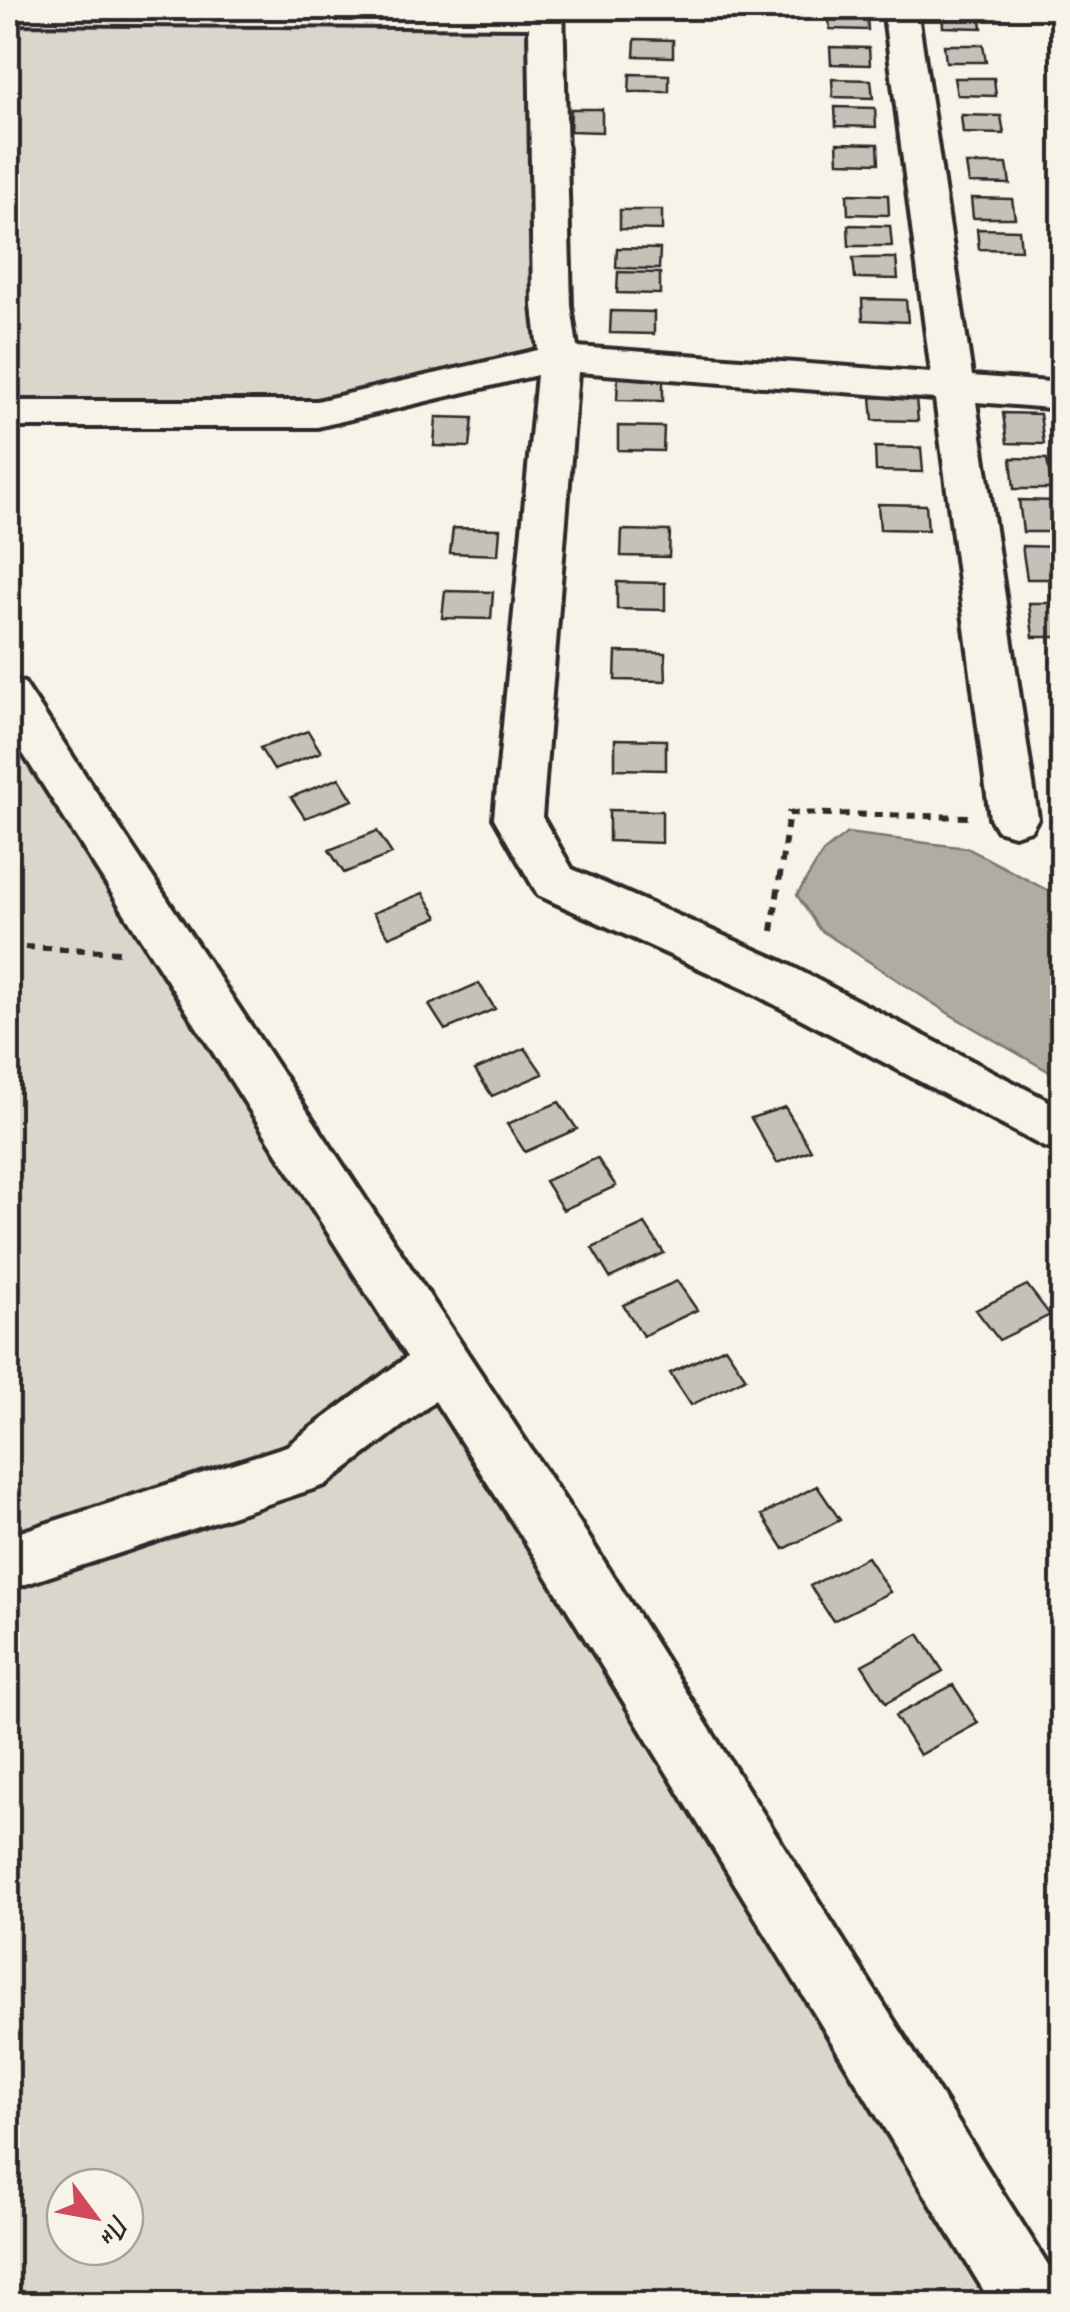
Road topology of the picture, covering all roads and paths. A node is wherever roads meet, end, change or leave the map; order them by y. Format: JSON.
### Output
{"nodes":[{"id":1,"x":900,"y":8,"type":"edge"},
{"id":2,"x":238,"y":11,"type":"edge"},
{"id":3,"x":545,"y":12,"type":"edge"},
{"id":4,"x":8,"y":14,"type":"edge"},
{"id":5,"x":559,"y":358,"type":"junction"},
{"id":6,"x":954,"y":388,"type":"junction"},
{"id":7,"x":1062,"y":396,"type":"edge"},
{"id":8,"x":8,"y":414,"type":"edge"},
{"id":9,"x":8,"y":694,"type":"edge"},
{"id":10,"x":1014,"y":818,"type":"joint"},
{"id":11,"x":8,"y":946,"type":"edge"},
{"id":12,"x":175,"y":955,"type":"junction"},
{"id":13,"x":766,"y":976,"type":"junction"},
{"id":14,"x":1062,"y":1132,"type":"edge"},
{"id":15,"x":442,"y":1363,"type":"junction"},
{"id":16,"x":8,"y":1562,"type":"edge"},
{"id":17,"x":1032,"y":2304,"type":"edge"}],
"edges":[{"from":1,"to":6,"type":"street"},
{"from":2,"to":3,"type":"street"},
{"from":2,"to":4,"type":"street"},
{"from":3,"to":5,"type":"street"},
{"from":5,"to":6,"type":"street"},
{"from":5,"to":8,"type":"street"},
{"from":5,"to":13,"type":"street"},
{"from":6,"to":7,"type":"street"},
{"from":6,"to":10,"type":"street"},
{"from":9,"to":12,"type":"street"},
{"from":10,"to":13,"type":"path"},
{"from":11,"to":12,"type":"path"},
{"from":12,"to":15,"type":"street"},
{"from":13,"to":14,"type":"street"},
{"from":15,"to":16,"type":"street"},
{"from":15,"to":17,"type":"street"}]}
